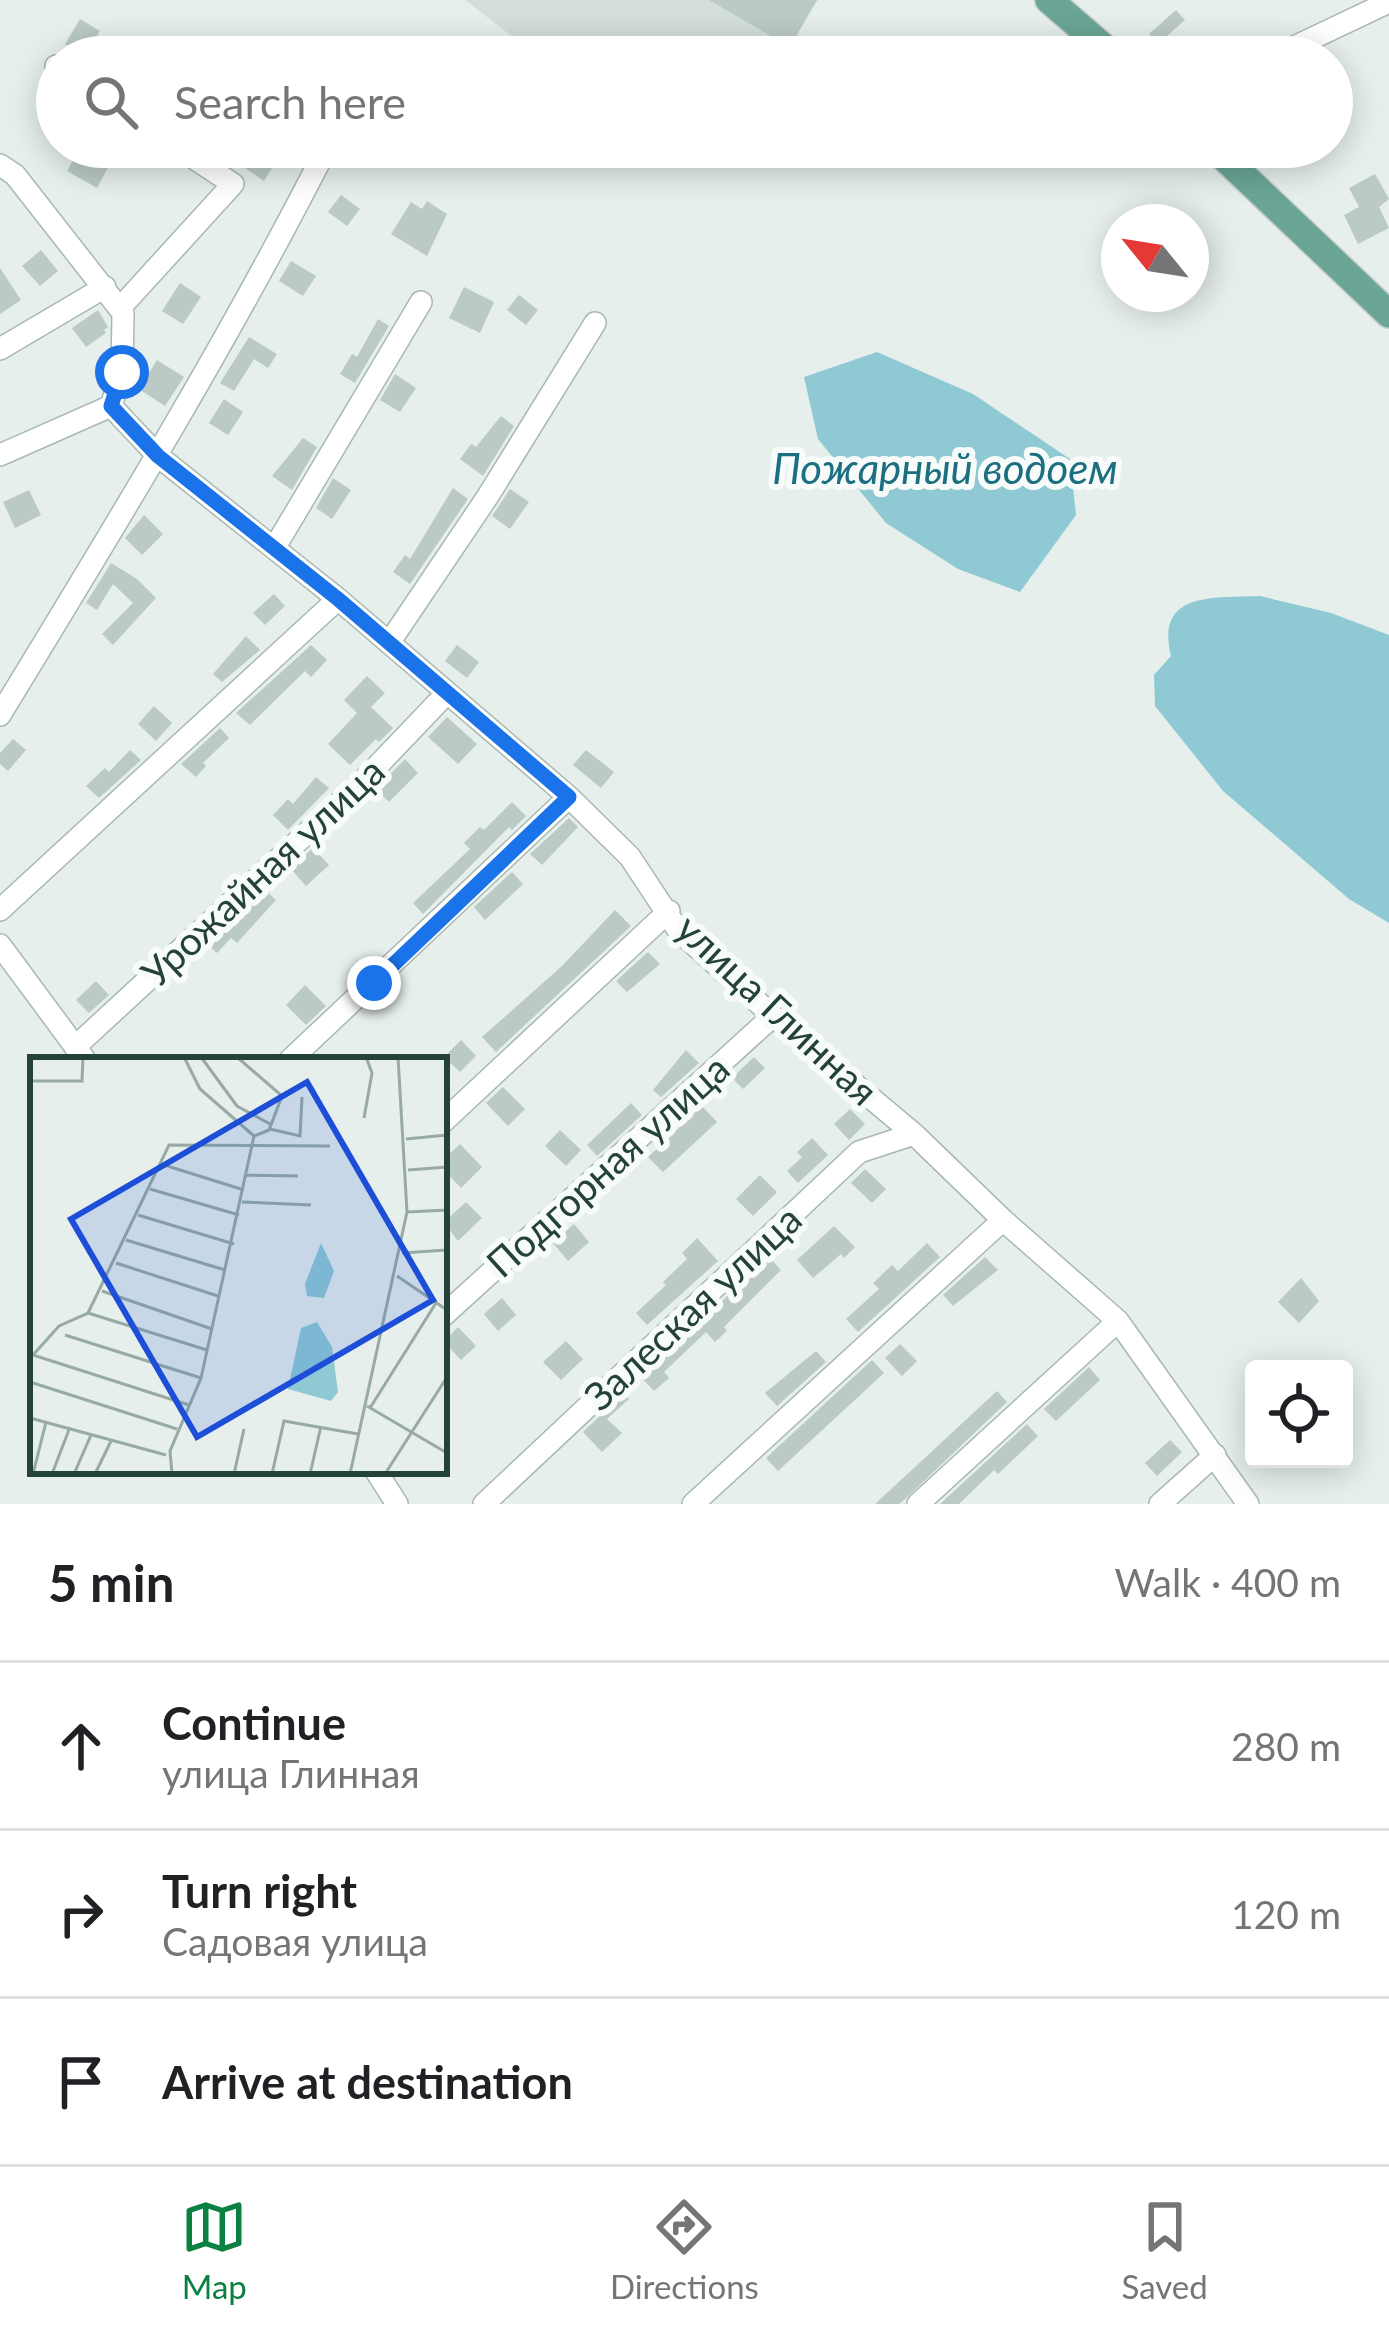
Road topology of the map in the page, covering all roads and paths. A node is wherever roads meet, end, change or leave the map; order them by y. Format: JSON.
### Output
{"nodes":[{"id":1,"x":1049,"y":0,"type":"edge"},
{"id":2,"x":1389,"y":2,"type":"edge"},
{"id":3,"x":1080,"y":10,"type":"edge"},
{"id":4,"x":1099,"y":36,"type":"edge"},
{"id":5,"x":1317,"y":36,"type":"edge"},
{"id":6,"x":0,"y":164,"type":"edge"},
{"id":7,"x":209,"y":168,"type":"edge"},
{"id":8,"x":316,"y":168,"type":"edge"},
{"id":9,"x":1235,"y":168,"type":"edge"},
{"id":10,"x":105,"y":287,"type":"junction"},
{"id":11,"x":421,"y":302,"type":"dead end"},
{"id":12,"x":120,"y":308,"type":"junction"},
{"id":13,"x":1389,"y":314,"type":"edge"},
{"id":14,"x":595,"y":322,"type":"dead end"},
{"id":15,"x":0,"y":349,"type":"edge"},
{"id":16,"x":111,"y":406,"type":"junction"},
{"id":17,"x":0,"y":455,"type":"edge"},
{"id":18,"x":158,"y":456,"type":"junction"},
{"id":19,"x":275,"y":548,"type":"junction"},
{"id":20,"x":338,"y":599,"type":"junction"},
{"id":21,"x":389,"y":644,"type":"junction"},
{"id":22,"x":446,"y":694,"type":"junction"},
{"id":23,"x":0,"y":715,"type":"edge"},
{"id":24,"x":569,"y":797,"type":"junction"},
{"id":25,"x":0,"y":910,"type":"edge"},
{"id":26,"x":669,"y":911,"type":"junction"},
{"id":27,"x":0,"y":945,"type":"edge"},
{"id":28,"x":772,"y":1016,"type":"junction"},
{"id":29,"x":80,"y":1053,"type":"edge"},
{"id":30,"x":293,"y":1057,"type":"edge"},
{"id":31,"x":447,"y":1118,"type":"edge"},
{"id":32,"x":914,"y":1134,"type":"junction"},
{"id":33,"x":1003,"y":1220,"type":"junction"},
{"id":34,"x":447,"y":1312,"type":"edge"},
{"id":35,"x":1118,"y":1321,"type":"junction"},
{"id":36,"x":1215,"y":1455,"type":"junction"},
{"id":37,"x":378,"y":1474,"type":"edge"},
{"id":38,"x":397,"y":1504,"type":"edge"},
{"id":39,"x":484,"y":1504,"type":"edge"},
{"id":40,"x":693,"y":1504,"type":"edge"},
{"id":41,"x":918,"y":1504,"type":"edge"},
{"id":42,"x":1160,"y":1504,"type":"edge"},
{"id":43,"x":1248,"y":1504,"type":"edge"}],
"edges":[{"from":1,"to":3,"type":"main road"},
{"from":2,"to":5,"type":"street"},
{"from":3,"to":4,"type":"main road"},
{"from":6,"to":10,"type":"street"},
{"from":7,"to":12,"type":"street"},
{"from":8,"to":18,"type":"street"},
{"from":9,"to":13,"type":"main road"},
{"from":10,"to":12,"type":"street"},
{"from":10,"to":15,"type":"street"},
{"from":11,"to":19,"type":"street"},
{"from":12,"to":16,"type":"street"},
{"from":14,"to":21,"type":"street"},
{"from":16,"to":17,"type":"street"},
{"from":16,"to":18,"type":"street","name":"улица Глинная"},
{"from":18,"to":19,"type":"street","name":"улица Глинная"},
{"from":18,"to":23,"type":"street"},
{"from":19,"to":20,"type":"street","name":"улица Глинная"},
{"from":20,"to":21,"type":"street","name":"улица Глинная"},
{"from":20,"to":25,"type":"street"},
{"from":21,"to":22,"type":"street","name":"улица Глинная"},
{"from":22,"to":24,"type":"street","name":"улица Глинная"},
{"from":22,"to":29,"type":"street","name":"Урожайная улица"},
{"from":24,"to":26,"type":"street","name":"улица Глинная"},
{"from":24,"to":30,"type":"street"},
{"from":26,"to":28,"type":"street","name":"улица Глинная"},
{"from":26,"to":31,"type":"street"},
{"from":27,"to":29,"type":"street"},
{"from":28,"to":32,"type":"street","name":"улица Глинная"},
{"from":28,"to":34,"type":"street","name":"Подгорная улица"},
{"from":32,"to":33,"type":"street","name":"улица Глинная"},
{"from":32,"to":39,"type":"street","name":"Залеская улица"},
{"from":33,"to":35,"type":"street","name":"улица Глинная"},
{"from":33,"to":40,"type":"street"},
{"from":35,"to":36,"type":"street","name":"улица Глинная"},
{"from":35,"to":41,"type":"street"},
{"from":36,"to":42,"type":"street"},
{"from":36,"to":43,"type":"street","name":"улица Глинная"},
{"from":37,"to":38,"type":"street"}]}
